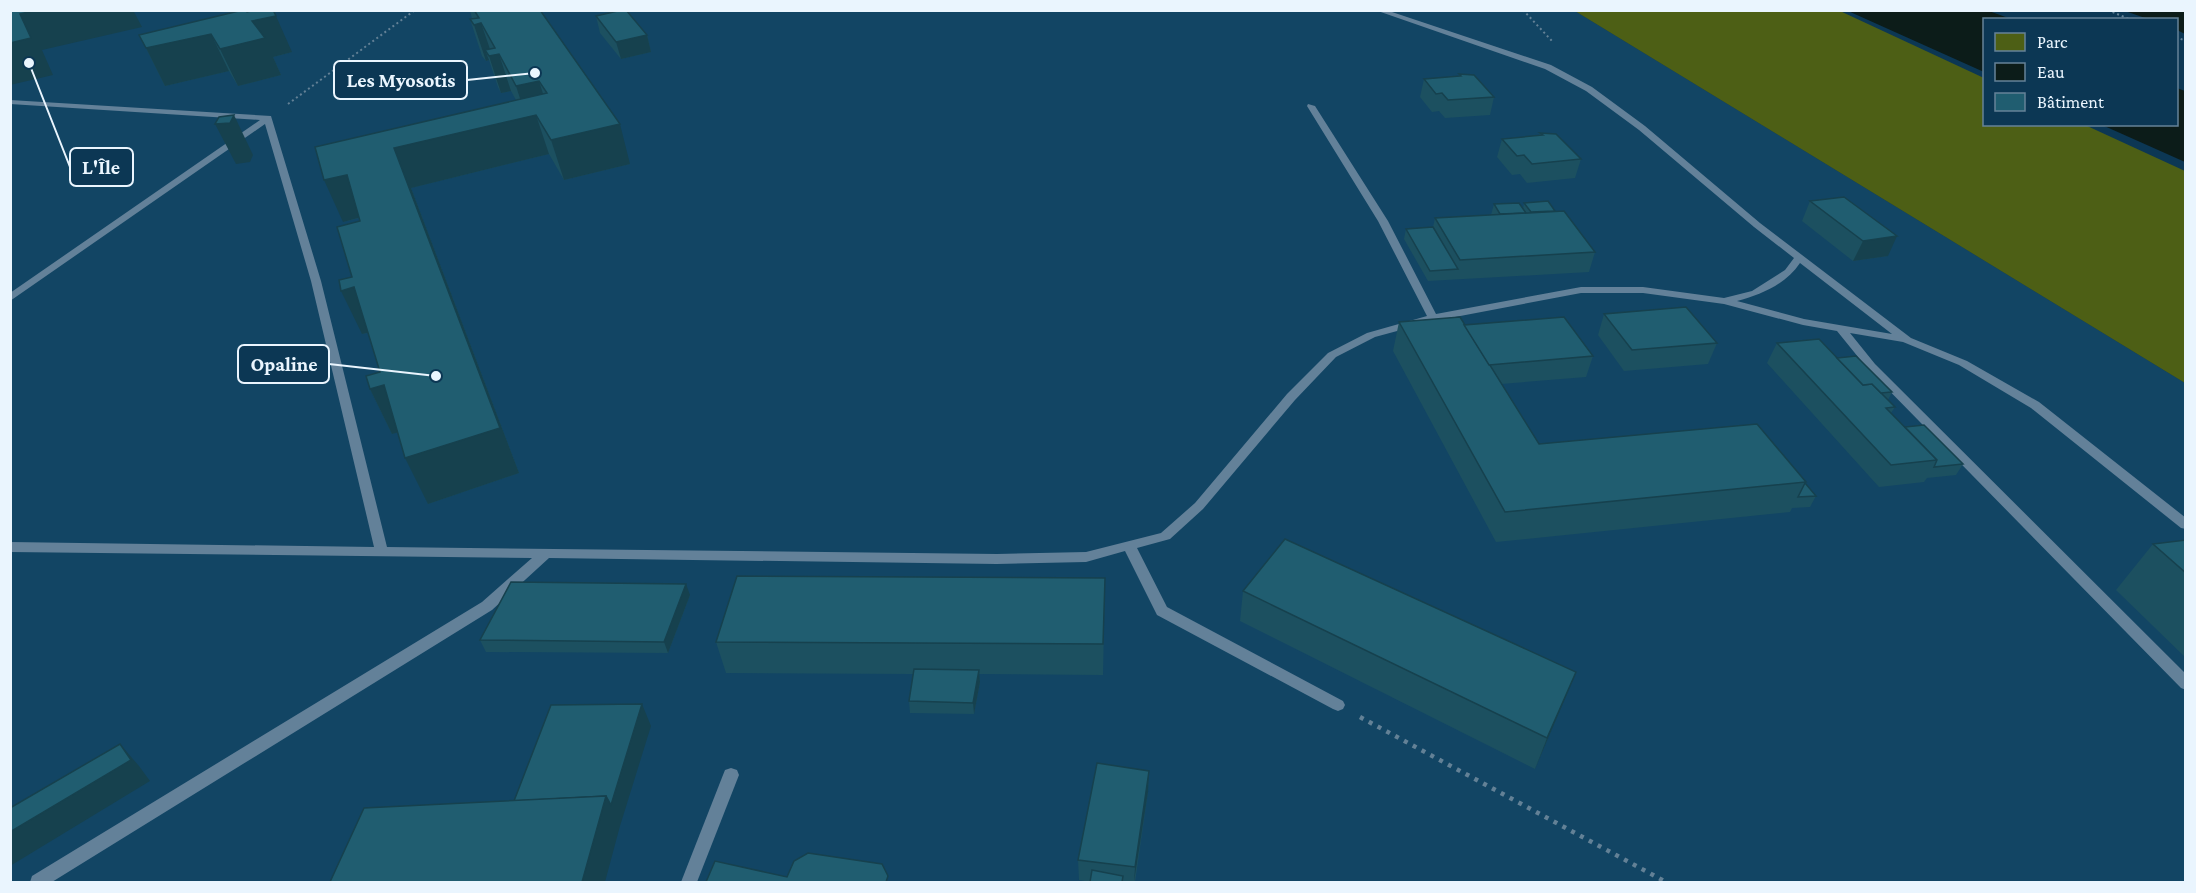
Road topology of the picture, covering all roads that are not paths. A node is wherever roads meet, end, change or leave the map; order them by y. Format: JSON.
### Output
{"nodes":[{"id":1,"x":1378,"y":10,"type":"edge"},
{"id":2,"x":10,"y":102,"type":"edge"},
{"id":3,"x":1311,"y":106,"type":"dead end"},
{"id":4,"x":268,"y":118,"type":"junction"},
{"id":5,"x":1799,"y":257,"type":"junction"},
{"id":6,"x":10,"y":298,"type":"edge"},
{"id":7,"x":1724,"y":301,"type":"junction"},
{"id":8,"x":1433,"y":318,"type":"junction"},
{"id":9,"x":1839,"y":328,"type":"junction"},
{"id":10,"x":1907,"y":340,"type":"junction"},
{"id":11,"x":2186,"y":525,"type":"edge"},
{"id":12,"x":1129,"y":546,"type":"junction"},
{"id":13,"x":10,"y":547,"type":"edge"},
{"id":14,"x":381,"y":550,"type":"junction"},
{"id":15,"x":546,"y":553,"type":"junction"},
{"id":16,"x":2186,"y":684,"type":"edge"},
{"id":17,"x":1338,"y":705,"type":"road end"},
{"id":18,"x":731,"y":775,"type":"dead end"},
{"id":19,"x":38,"y":882,"type":"edge"},
{"id":20,"x":689,"y":882,"type":"edge"}],
"edges":[{"from":1,"to":5,"type":"lane"},
{"from":2,"to":4,"type":"lane"},
{"from":3,"to":8,"type":"lane"},
{"from":4,"to":6,"type":"lane"},
{"from":4,"to":14,"type":"lane"},
{"from":5,"to":7,"type":"lane"},
{"from":5,"to":10,"type":"lane"},
{"from":7,"to":8,"type":"lane"},
{"from":7,"to":9,"type":"lane"},
{"from":8,"to":12,"type":"lane"},
{"from":9,"to":10,"type":"lane"},
{"from":9,"to":16,"type":"lane"},
{"from":10,"to":11,"type":"lane"},
{"from":12,"to":15,"type":"lane"},
{"from":12,"to":17,"type":"lane"},
{"from":13,"to":14,"type":"lane"},
{"from":14,"to":15,"type":"lane"},
{"from":15,"to":19,"type":"lane"},
{"from":18,"to":20,"type":"lane"}]}
